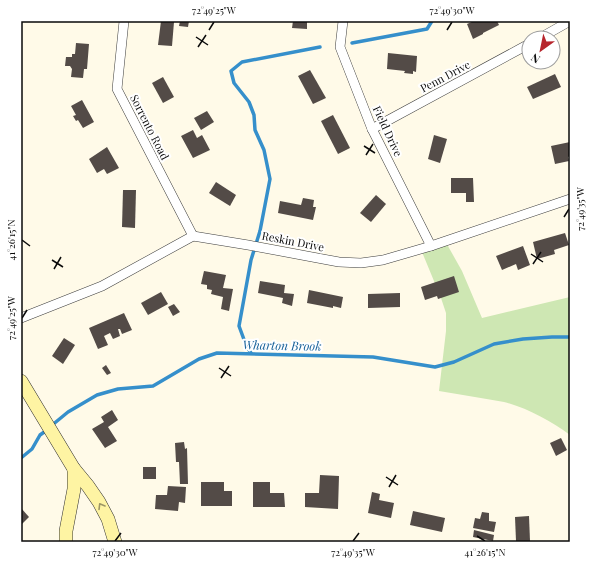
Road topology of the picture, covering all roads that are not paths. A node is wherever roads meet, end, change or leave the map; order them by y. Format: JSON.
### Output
{"nodes":[{"id":1,"x":124,"y":21,"type":"edge"},
{"id":2,"x":343,"y":21,"type":"edge"},
{"id":3,"x":570,"y":22,"type":"edge"},
{"id":4,"x":555,"y":30,"type":"edge"},
{"id":5,"x":521,"y":48,"type":"edge"},
{"id":6,"x":372,"y":129,"type":"junction"},
{"id":7,"x":570,"y":199,"type":"edge"},
{"id":8,"x":193,"y":236,"type":"junction"},
{"id":9,"x":432,"y":246,"type":"junction"},
{"id":10,"x":21,"y":318,"type":"edge"},
{"id":11,"x":21,"y":381,"type":"edge"},
{"id":12,"x":74,"y":469,"type":"junction"},
{"id":13,"x":66,"y":542,"type":"edge"},
{"id":14,"x":115,"y":542,"type":"edge"}],
"edges":[{"from":1,"to":8,"type":"street","name":"Sorrento Road"},
{"from":2,"to":6,"type":"street","name":"Field Drive"},
{"from":3,"to":4,"type":"street"},
{"from":5,"to":6,"type":"street","name":"Penn Drive"},
{"from":6,"to":9,"type":"street","name":"Field Drive"},
{"from":7,"to":9,"type":"street","name":"Reskin Drive"},
{"from":8,"to":9,"type":"street","name":"Reskin Drive"},
{"from":8,"to":10,"type":"street"},
{"from":11,"to":12,"type":"main road"},
{"from":12,"to":13,"type":"main road"},
{"from":14,"to":12,"type":"main road","one_way":true}]}
